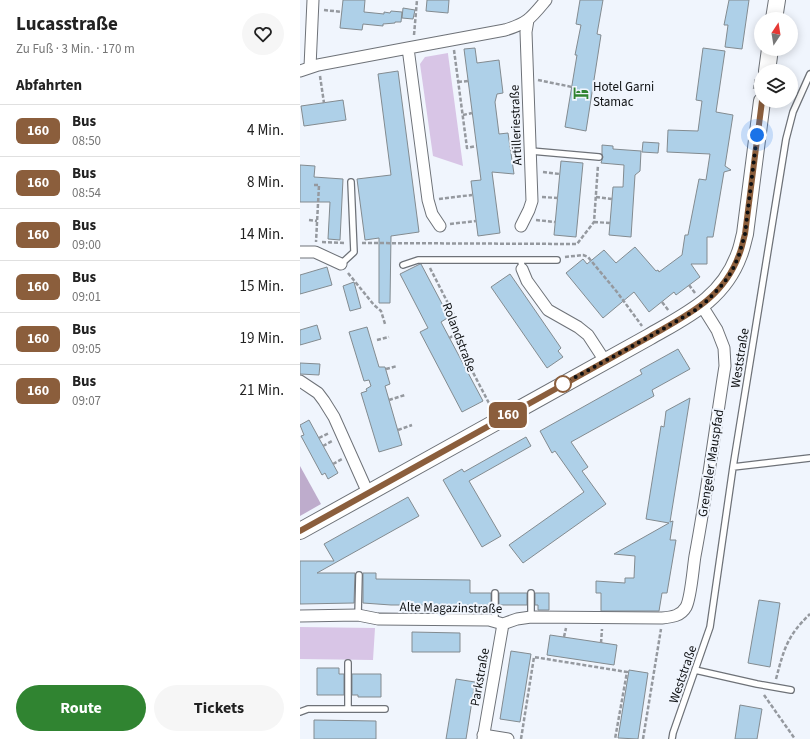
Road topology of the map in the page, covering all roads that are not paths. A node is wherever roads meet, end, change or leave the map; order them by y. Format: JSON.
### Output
{"nodes":[{"id":1,"x":546,"y":0,"type":"edge"},
{"id":2,"x":777,"y":0,"type":"edge"},
{"id":3,"x":312,"y":4,"type":"edge"},
{"id":4,"x":775,"y":12,"type":"edge"},
{"id":5,"x":528,"y":20,"type":"junction"},
{"id":6,"x":410,"y":47,"type":"junction"},
{"id":7,"x":309,"y":68,"type":"edge"},
{"id":8,"x":810,"y":74,"type":"edge"},
{"id":9,"x":761,"y":108,"type":"edge"},
{"id":10,"x":530,"y":151,"type":"junction"},
{"id":11,"x":599,"y":157,"type":"road end"},
{"id":12,"x":351,"y":182,"type":"dead end"},
{"id":13,"x":523,"y":223,"type":"road end"},
{"id":14,"x":440,"y":226,"type":"road end"},
{"id":15,"x":300,"y":252,"type":"edge"},
{"id":16,"x":557,"y":260,"type":"road end"},
{"id":17,"x":341,"y":264,"type":"joint"},
{"id":18,"x":522,"y":264,"type":"junction"},
{"id":19,"x":403,"y":265,"type":"dead end"},
{"id":20,"x":700,"y":301,"type":"junction"},
{"id":21,"x":605,"y":361,"type":"junction"},
{"id":22,"x":300,"y":381,"type":"edge"},
{"id":23,"x":810,"y":458,"type":"edge"},
{"id":24,"x":733,"y":467,"type":"junction"},
{"id":25,"x":368,"y":493,"type":"junction"},
{"id":26,"x":300,"y":531,"type":"edge"},
{"id":27,"x":359,"y":575,"type":"dead end"},
{"id":28,"x":495,"y":593,"type":"dead end"},
{"id":29,"x":531,"y":593,"type":"dead end"},
{"id":30,"x":300,"y":616,"type":"edge"},
{"id":31,"x":358,"y":616,"type":"junction"},
{"id":32,"x":531,"y":617,"type":"junction"},
{"id":33,"x":667,"y":618,"type":"joint"},
{"id":34,"x":499,"y":623,"type":"junction"},
{"id":35,"x":348,"y":663,"type":"dead end"},
{"id":36,"x":695,"y":670,"type":"junction"},
{"id":37,"x":791,"y":690,"type":"dead end"},
{"id":38,"x":348,"y":709,"type":"junction"},
{"id":39,"x":385,"y":709,"type":"dead end"},
{"id":40,"x":300,"y":712,"type":"edge"},
{"id":41,"x":483,"y":737,"type":"edge"},
{"id":42,"x":508,"y":739,"type":"edge"},
{"id":43,"x":672,"y":739,"type":"edge"}],
"edges":[{"from":1,"to":5,"type":"street"},
{"from":2,"to":4,"type":"main road"},
{"from":3,"to":7,"type":"street"},
{"from":5,"to":6,"type":"street"},
{"from":5,"to":10,"type":"street","name":"Artilleriestraße"},
{"from":6,"to":7,"type":"street"},
{"from":6,"to":14,"type":"street"},
{"from":8,"to":24,"type":"lane","name":"Weststraße"},
{"from":9,"to":20,"type":"main road"},
{"from":10,"to":11,"type":"lane"},
{"from":10,"to":13,"type":"street","name":"Artilleriestraße"},
{"from":12,"to":17,"type":"lane"},
{"from":15,"to":17,"type":"street"},
{"from":16,"to":18,"type":"lane"},
{"from":18,"to":19,"type":"lane"},
{"from":18,"to":21,"type":"street"},
{"from":20,"to":21,"type":"main road"},
{"from":20,"to":33,"type":"street","name":"Grengeler Mauspfad"},
{"from":21,"to":25,"type":"main road"},
{"from":22,"to":25,"type":"street"},
{"from":23,"to":24,"type":"lane"},
{"from":24,"to":36,"type":"lane","name":"Weststraße"},
{"from":25,"to":26,"type":"main road"},
{"from":27,"to":31,"type":"lane"},
{"from":28,"to":34,"type":"lane"},
{"from":29,"to":32,"type":"lane"},
{"from":30,"to":31,"type":"street","name":"Alte Magazinstraße"},
{"from":31,"to":34,"type":"street","name":"Alte Magazinstraße"},
{"from":32,"to":33,"type":"street","name":"Alte Magazinstraße"},
{"from":32,"to":34,"type":"street","name":"Alte Magazinstraße"},
{"from":34,"to":41,"type":"street","name":"Parkstraße"},
{"from":35,"to":38,"type":"lane"},
{"from":36,"to":37,"type":"lane"},
{"from":36,"to":43,"type":"lane","name":"Weststraße"},
{"from":38,"to":39,"type":"lane"},
{"from":38,"to":40,"type":"lane"},
{"from":41,"to":42,"type":"street","name":"Parkstraße"}]}
